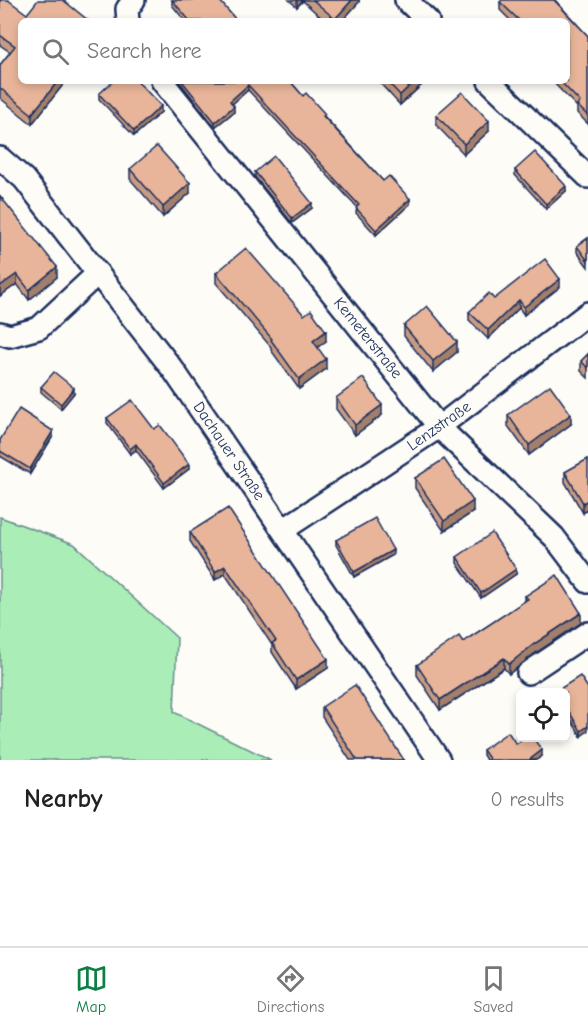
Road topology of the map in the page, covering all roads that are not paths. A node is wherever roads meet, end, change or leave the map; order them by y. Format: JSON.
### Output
{"nodes":[{"id":1,"x":134,"y":0,"type":"edge"},
{"id":2,"x":406,"y":0,"type":"edge"},
{"id":3,"x":128,"y":18,"type":"edge"},
{"id":4,"x":425,"y":18,"type":"edge"},
{"id":5,"x":164,"y":84,"type":"edge"},
{"id":6,"x":492,"y":84,"type":"edge"},
{"id":7,"x":0,"y":158,"type":"edge"},
{"id":8,"x":588,"y":177,"type":"edge"},
{"id":9,"x":98,"y":273,"type":"junction"},
{"id":10,"x":586,"y":317,"type":"edge"},
{"id":11,"x":0,"y":333,"type":"edge"},
{"id":12,"x":439,"y":428,"type":"junction"},
{"id":13,"x":284,"y":530,"type":"junction"},
{"id":14,"x":588,"y":582,"type":"edge"},
{"id":15,"x":588,"y":633,"type":"edge"},
{"id":16,"x":528,"y":673,"type":"dead end"},
{"id":17,"x":439,"y":760,"type":"edge"}],
"edges":[{"from":1,"to":3,"type":"street"},
{"from":2,"to":4,"type":"street"},
{"from":5,"to":12,"type":"street","name":"Kemeterstraße"},
{"from":6,"to":8,"type":"street"},
{"from":7,"to":9,"type":"street","name":"Dachauer Straße"},
{"from":9,"to":11,"type":"street"},
{"from":9,"to":13,"type":"street","name":"Dachauer Straße"},
{"from":10,"to":12,"type":"street","name":"Lenzstraße"},
{"from":12,"to":13,"type":"street","name":"Lenzstraße"},
{"from":12,"to":14,"type":"street","name":"Kemeterstraße"},
{"from":13,"to":17,"type":"street","name":"Dachauer Straße"},
{"from":15,"to":16,"type":"street"}]}
